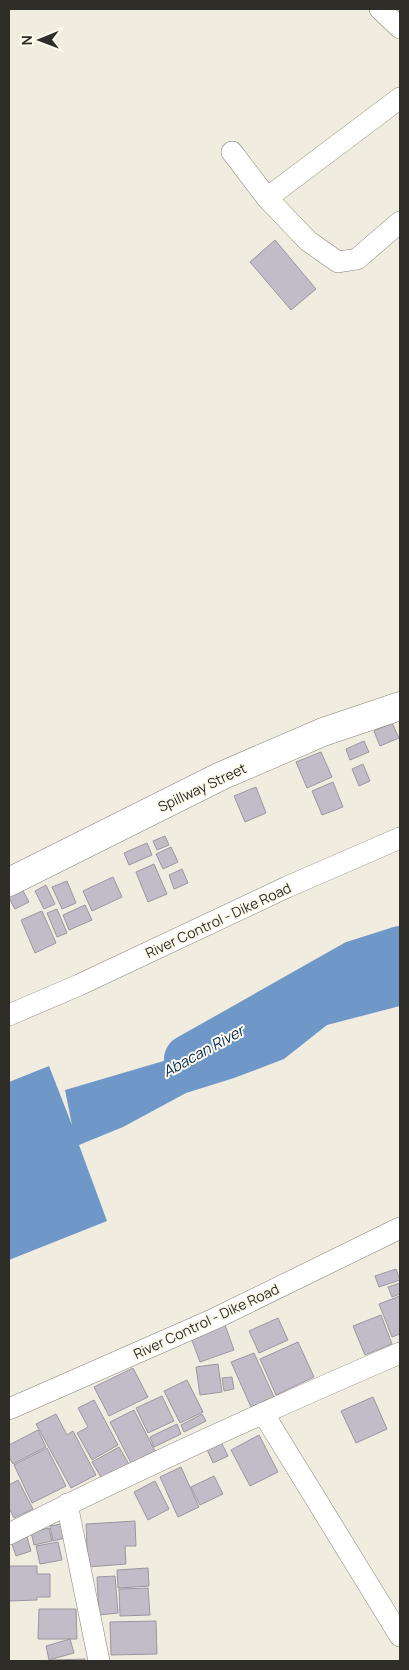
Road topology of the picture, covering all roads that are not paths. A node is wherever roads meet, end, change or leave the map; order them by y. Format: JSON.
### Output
{"nodes":[{"id":1,"x":380,"y":9,"type":"edge"},
{"id":2,"x":400,"y":28,"type":"edge"},
{"id":3,"x":400,"y":98,"type":"edge"},
{"id":4,"x":232,"y":152,"type":"dead end"},
{"id":5,"x":267,"y":198,"type":"junction"},
{"id":6,"x":400,"y":222,"type":"edge"},
{"id":7,"x":400,"y":706,"type":"edge"},
{"id":8,"x":400,"y":838,"type":"edge"},
{"id":9,"x":9,"y":882,"type":"edge"},
{"id":10,"x":9,"y":1015,"type":"edge"},
{"id":11,"x":400,"y":1228,"type":"edge"},
{"id":12,"x":400,"y":1353,"type":"edge"},
{"id":13,"x":9,"y":1409,"type":"edge"},
{"id":14,"x":263,"y":1413,"type":"junction"},
{"id":15,"x":67,"y":1504,"type":"junction"},
{"id":16,"x":9,"y":1534,"type":"edge"},
{"id":17,"x":400,"y":1636,"type":"edge"},
{"id":18,"x":99,"y":1661,"type":"edge"}],
"edges":[{"from":1,"to":2,"type":"street"},
{"from":3,"to":5,"type":"street"},
{"from":4,"to":5,"type":"street"},
{"from":5,"to":6,"type":"street"},
{"from":7,"to":9,"type":"street","name":"Spillway Street"},
{"from":8,"to":10,"type":"street","name":"River Control - Dike Road"},
{"from":11,"to":13,"type":"street","name":"River Control - Dike Road"},
{"from":12,"to":14,"type":"street"},
{"from":14,"to":15,"type":"street"},
{"from":14,"to":17,"type":"street"},
{"from":15,"to":16,"type":"street"},
{"from":15,"to":18,"type":"street"}]}
